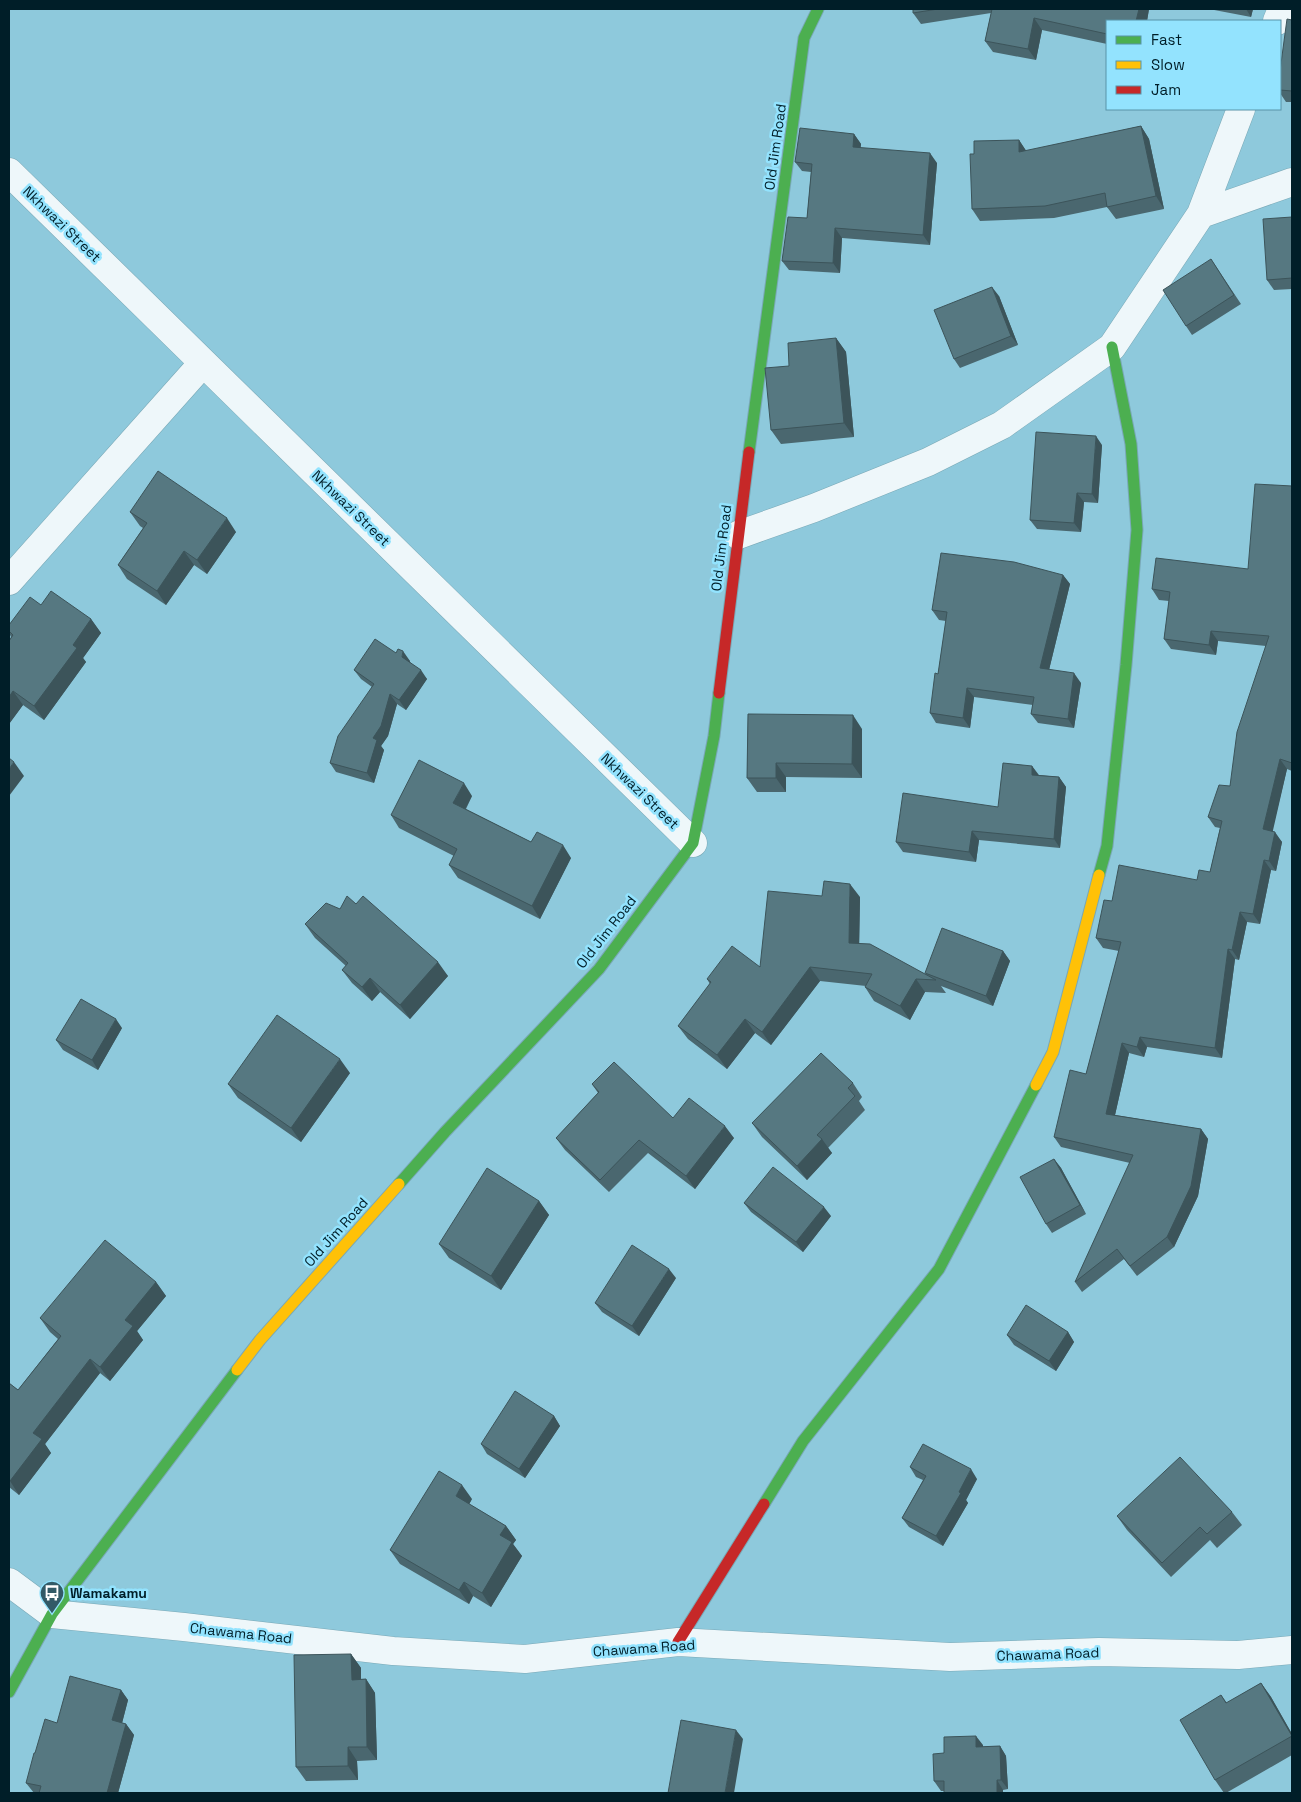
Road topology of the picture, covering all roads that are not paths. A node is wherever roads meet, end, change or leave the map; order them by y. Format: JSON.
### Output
{"nodes":[{"id":1,"x":818,"y":9,"type":"edge"},
{"id":2,"x":1242,"y":110,"type":"edge"},
{"id":3,"x":9,"y":172,"type":"edge"},
{"id":4,"x":1292,"y":182,"type":"edge"},
{"id":5,"x":1201,"y":214,"type":"junction"},
{"id":6,"x":1112,"y":346,"type":"junction"},
{"id":7,"x":203,"y":363,"type":"junction"},
{"id":8,"x":738,"y":535,"type":"junction"},
{"id":9,"x":9,"y":581,"type":"edge"},
{"id":10,"x":693,"y":843,"type":"junction"},
{"id":11,"x":9,"y":1582,"type":"edge"},
{"id":12,"x":52,"y":1614,"type":"junction"},
{"id":13,"x":678,"y":1642,"type":"junction"},
{"id":14,"x":1292,"y":1650,"type":"edge"},
{"id":15,"x":9,"y":1692,"type":"edge"}],
"edges":[{"from":1,"to":8,"type":"street","name":"Old Jim Road"},
{"from":2,"to":5,"type":"street"},
{"from":3,"to":7,"type":"street","name":"Nkhwazi Street"},
{"from":4,"to":5,"type":"street"},
{"from":5,"to":6,"type":"street"},
{"from":6,"to":8,"type":"street"},
{"from":6,"to":13,"type":"street"},
{"from":7,"to":9,"type":"street"},
{"from":7,"to":10,"type":"street","name":"Nkhwazi Street"},
{"from":8,"to":10,"type":"street","name":"Old Jim Road"},
{"from":10,"to":12,"type":"street","name":"Old Jim Road"},
{"from":11,"to":12,"type":"street"},
{"from":12,"to":13,"type":"street","name":"Chawama Road"},
{"from":12,"to":15,"type":"street","name":"Old Jim Road"},
{"from":13,"to":14,"type":"street","name":"Chawama Road"}]}
